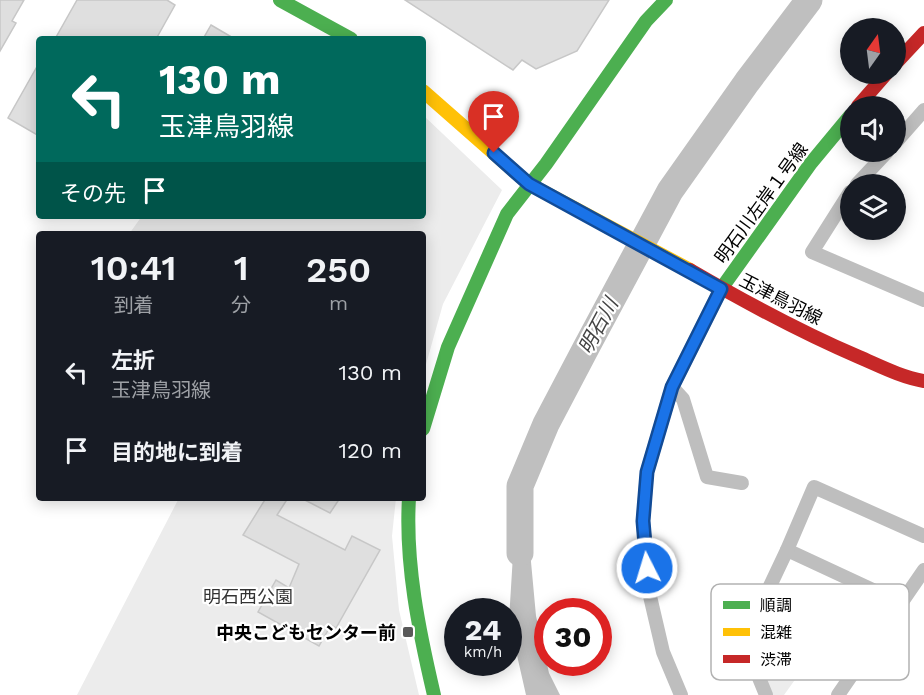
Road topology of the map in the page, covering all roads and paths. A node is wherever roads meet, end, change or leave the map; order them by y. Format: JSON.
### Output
{"nodes":[{"id":1,"x":280,"y":0,"type":"edge"},
{"id":2,"x":666,"y":0,"type":"edge"},
{"id":3,"x":924,"y":33,"type":"edge"},
{"id":4,"x":346,"y":36,"type":"edge"},
{"id":5,"x":906,"y":52,"type":"edge"},
{"id":6,"x":877,"y":84,"type":"edge"},
{"id":7,"x":426,"y":94,"type":"edge"},
{"id":8,"x":867,"y":96,"type":"edge"},
{"id":9,"x":924,"y":110,"type":"edge"},
{"id":10,"x":840,"y":128,"type":"edge"},
{"id":11,"x":906,"y":131,"type":"edge"},
{"id":12,"x":878,"y":162,"type":"edge"},
{"id":13,"x":866,"y":174,"type":"edge"},
{"id":14,"x":529,"y":184,"type":"junction"},
{"id":15,"x":840,"y":208,"type":"edge"},
{"id":16,"x":721,"y":289,"type":"junction"},
{"id":17,"x":924,"y":300,"type":"edge"},
{"id":18,"x":924,"y":381,"type":"edge"},
{"id":19,"x":672,"y":387,"type":"junction"},
{"id":20,"x":426,"y":419,"type":"edge"},
{"id":21,"x":742,"y":483,"type":"dead end"},
{"id":22,"x":409,"y":501,"type":"edge"},
{"id":23,"x":924,"y":536,"type":"edge"},
{"id":24,"x":787,"y":550,"type":"junction"},
{"id":25,"x":924,"y":570,"type":"edge"},
{"id":26,"x":771,"y":584,"type":"edge"},
{"id":27,"x":860,"y":584,"type":"edge"},
{"id":28,"x":909,"y":592,"type":"edge"},
{"id":29,"x":760,"y":680,"type":"edge"},
{"id":30,"x":848,"y":680,"type":"edge"},
{"id":31,"x":434,"y":695,"type":"edge"},
{"id":32,"x":681,"y":695,"type":"edge"},
{"id":33,"x":766,"y":695,"type":"edge"},
{"id":34,"x":838,"y":695,"type":"edge"}],
"edges":[{"from":1,"to":4,"type":"street"},
{"from":2,"to":14,"type":"street"},
{"from":3,"to":5,"type":"street"},
{"from":6,"to":8,"type":"street"},
{"from":7,"to":14,"type":"street","name":"玉津鳥羽線"},
{"from":9,"to":11,"type":"street"},
{"from":10,"to":16,"type":"street","name":"明石川左岸１号線"},
{"from":12,"to":13,"type":"street"},
{"from":14,"to":16,"type":"street","name":"玉津鳥羽線"},
{"from":14,"to":20,"type":"street"},
{"from":15,"to":17,"type":"street"},
{"from":16,"to":18,"type":"street","name":"玉津鳥羽線"},
{"from":16,"to":19,"type":"street","name":"明石川左岸１号線"},
{"from":19,"to":21,"type":"street"},
{"from":19,"to":32,"type":"street","name":"明石川左岸１号線"},
{"from":22,"to":31,"type":"street"},
{"from":23,"to":24,"type":"street"},
{"from":24,"to":26,"type":"street"},
{"from":24,"to":27,"type":"street"},
{"from":25,"to":28,"type":"street"},
{"from":29,"to":33,"type":"street"},
{"from":30,"to":34,"type":"street"}]}
